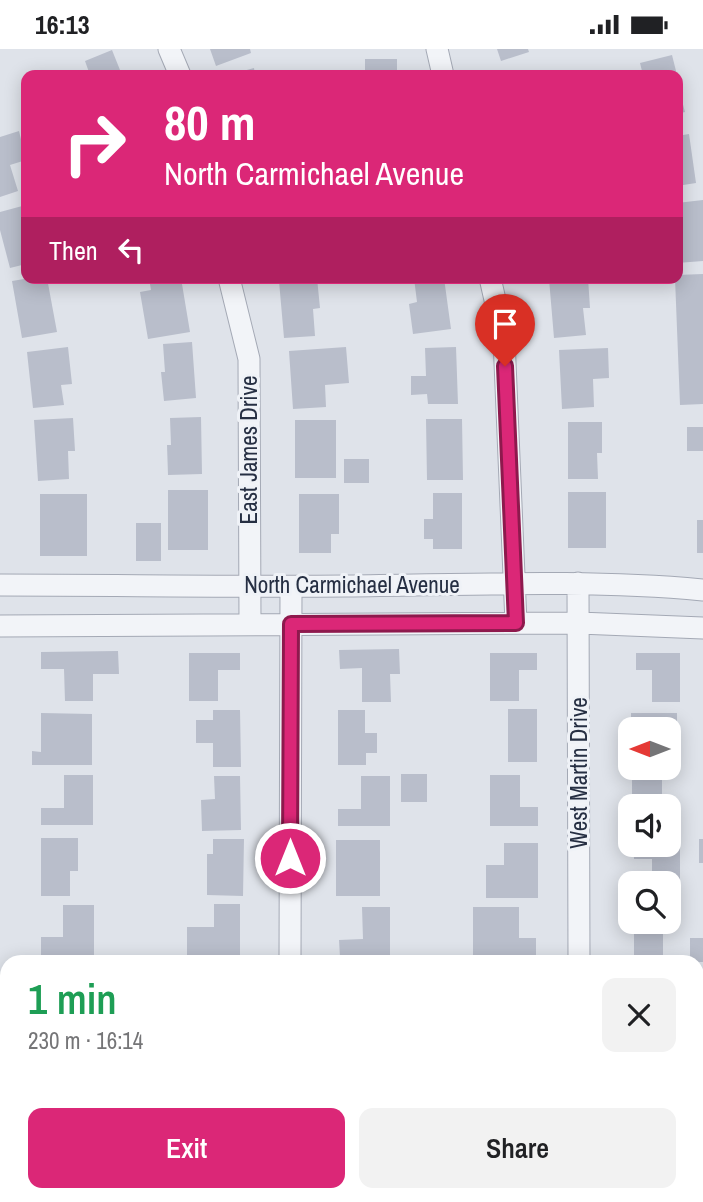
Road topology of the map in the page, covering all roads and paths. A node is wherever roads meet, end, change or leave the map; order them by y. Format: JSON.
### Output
{"nodes":[{"id":1,"x":169,"y":49,"type":"edge"},
{"id":2,"x":437,"y":49,"type":"edge"},
{"id":3,"x":178,"y":70,"type":"edge"},
{"id":4,"x":442,"y":70,"type":"edge"},
{"id":5,"x":230,"y":284,"type":"edge"},
{"id":6,"x":491,"y":284,"type":"edge"},
{"id":7,"x":578,"y":583,"type":"junction"},
{"id":8,"x":515,"y":584,"type":"junction"},
{"id":9,"x":0,"y":585,"type":"edge"},
{"id":10,"x":250,"y":585,"type":"junction"},
{"id":11,"x":291,"y":587,"type":"junction"},
{"id":12,"x":703,"y":590,"type":"edge"},
{"id":13,"x":516,"y":623,"type":"junction"},
{"id":14,"x":579,"y":623,"type":"junction"},
{"id":15,"x":250,"y":624,"type":"junction"},
{"id":16,"x":291,"y":624,"type":"junction"},
{"id":17,"x":0,"y":626,"type":"edge"},
{"id":18,"x":703,"y":628,"type":"edge"},
{"id":19,"x":290,"y":955,"type":"edge"},
{"id":20,"x":579,"y":955,"type":"edge"}],
"edges":[{"from":1,"to":3,"type":"street"},
{"from":2,"to":4,"type":"street"},
{"from":5,"to":10,"type":"street","name":"East James Drive"},
{"from":6,"to":8,"type":"street"},
{"from":7,"to":8,"type":"street","name":"North Carmichael Avenue"},
{"from":7,"to":12,"type":"street","name":"North Carmichael Avenue"},
{"from":7,"to":14,"type":"street","name":"West Martin Drive"},
{"from":8,"to":11,"type":"street","name":"North Carmichael Avenue"},
{"from":8,"to":13,"type":"street"},
{"from":9,"to":10,"type":"street","name":"North Carmichael Avenue"},
{"from":10,"to":11,"type":"street","name":"North Carmichael Avenue"},
{"from":10,"to":15,"type":"street","name":"East James Drive"},
{"from":11,"to":16,"type":"street"},
{"from":13,"to":14,"type":"street","name":"North Carmichael Avenue"},
{"from":13,"to":16,"type":"street","name":"North Carmichael Avenue"},
{"from":14,"to":18,"type":"street","name":"North Carmichael Avenue"},
{"from":14,"to":20,"type":"street","name":"West Martin Drive"},
{"from":15,"to":16,"type":"street","name":"North Carmichael Avenue"},
{"from":15,"to":17,"type":"street","name":"North Carmichael Avenue"},
{"from":16,"to":19,"type":"street"}]}
